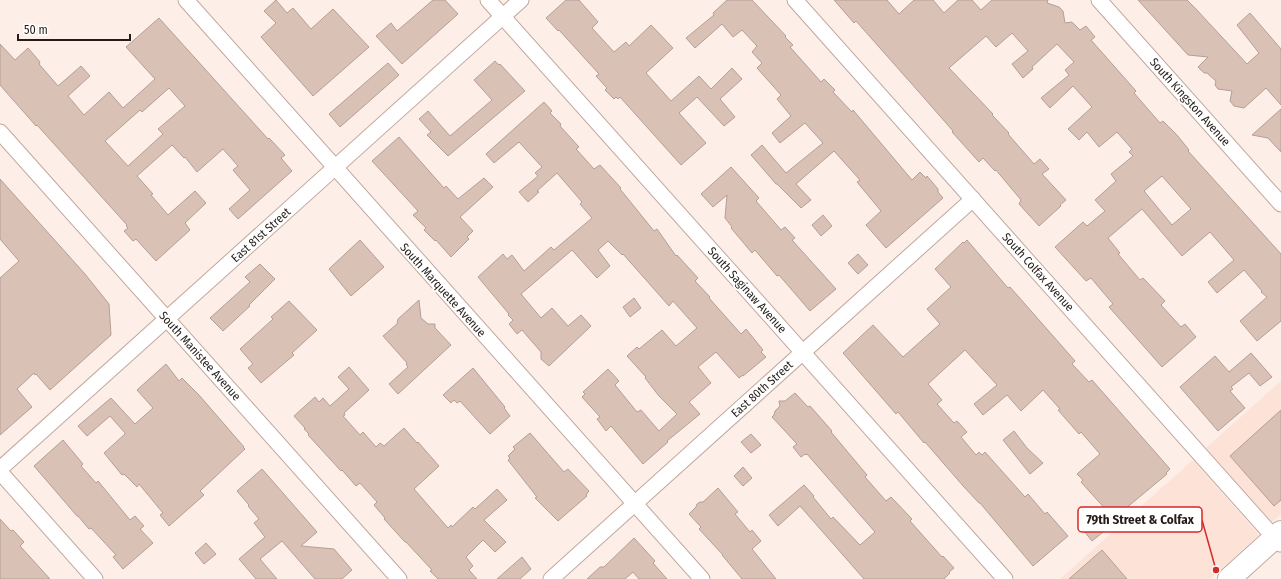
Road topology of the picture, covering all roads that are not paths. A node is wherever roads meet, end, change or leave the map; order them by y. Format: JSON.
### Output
{"nodes":[{"id":1,"x":186,"y":0,"type":"edge"},
{"id":2,"x":488,"y":0,"type":"edge"},
{"id":3,"x":521,"y":0,"type":"edge"},
{"id":4,"x":794,"y":0,"type":"edge"},
{"id":5,"x":1099,"y":0,"type":"edge"},
{"id":6,"x":503,"y":16,"type":"junction"},
{"id":7,"x":0,"y":132,"type":"edge"},
{"id":8,"x":335,"y":168,"type":"junction"},
{"id":9,"x":972,"y":199,"type":"junction"},
{"id":10,"x":1281,"y":204,"type":"edge"},
{"id":11,"x":167,"y":319,"type":"junction"},
{"id":12,"x":803,"y":352,"type":"junction"},
{"id":13,"x":0,"y":470,"type":"edge"},
{"id":14,"x":634,"y":504,"type":"junction"},
{"id":15,"x":1279,"y":538,"type":"edge"},
{"id":16,"x":95,"y":579,"type":"edge"},
{"id":17,"x":399,"y":579,"type":"edge"},
{"id":18,"x":551,"y":579,"type":"edge"},
{"id":19,"x":702,"y":579,"type":"edge"},
{"id":20,"x":1005,"y":579,"type":"edge"},
{"id":21,"x":1229,"y":579,"type":"edge"}],
"edges":[{"from":1,"to":8,"type":"street","name":"South Marquette Avenue"},
{"from":2,"to":6,"type":"street","name":"South Saginaw Avenue"},
{"from":3,"to":6,"type":"street","name":"East 81st Street"},
{"from":4,"to":9,"type":"street","name":"South Colfax Avenue"},
{"from":5,"to":10,"type":"street","name":"South Kingston Avenue"},
{"from":6,"to":8,"type":"street","name":"East 81st Street"},
{"from":6,"to":12,"type":"street","name":"South Saginaw Avenue"},
{"from":7,"to":11,"type":"street","name":"South Manistee Avenue"},
{"from":8,"to":11,"type":"street","name":"East 81st Street"},
{"from":8,"to":14,"type":"street","name":"South Marquette Avenue"},
{"from":9,"to":12,"type":"street","name":"East 80th Street"},
{"from":9,"to":15,"type":"street","name":"South Colfax Avenue"},
{"from":11,"to":13,"type":"street","name":"East 81st Street"},
{"from":11,"to":17,"type":"street","name":"South Manistee Avenue"},
{"from":12,"to":14,"type":"street","name":"East 80th Street"},
{"from":12,"to":20,"type":"street","name":"South Saginaw Avenue"},
{"from":13,"to":16,"type":"street"},
{"from":14,"to":18,"type":"street","name":"East 80th Street"},
{"from":14,"to":19,"type":"street","name":"South Marquette Avenue"},
{"from":15,"to":21,"type":"main road"}]}
